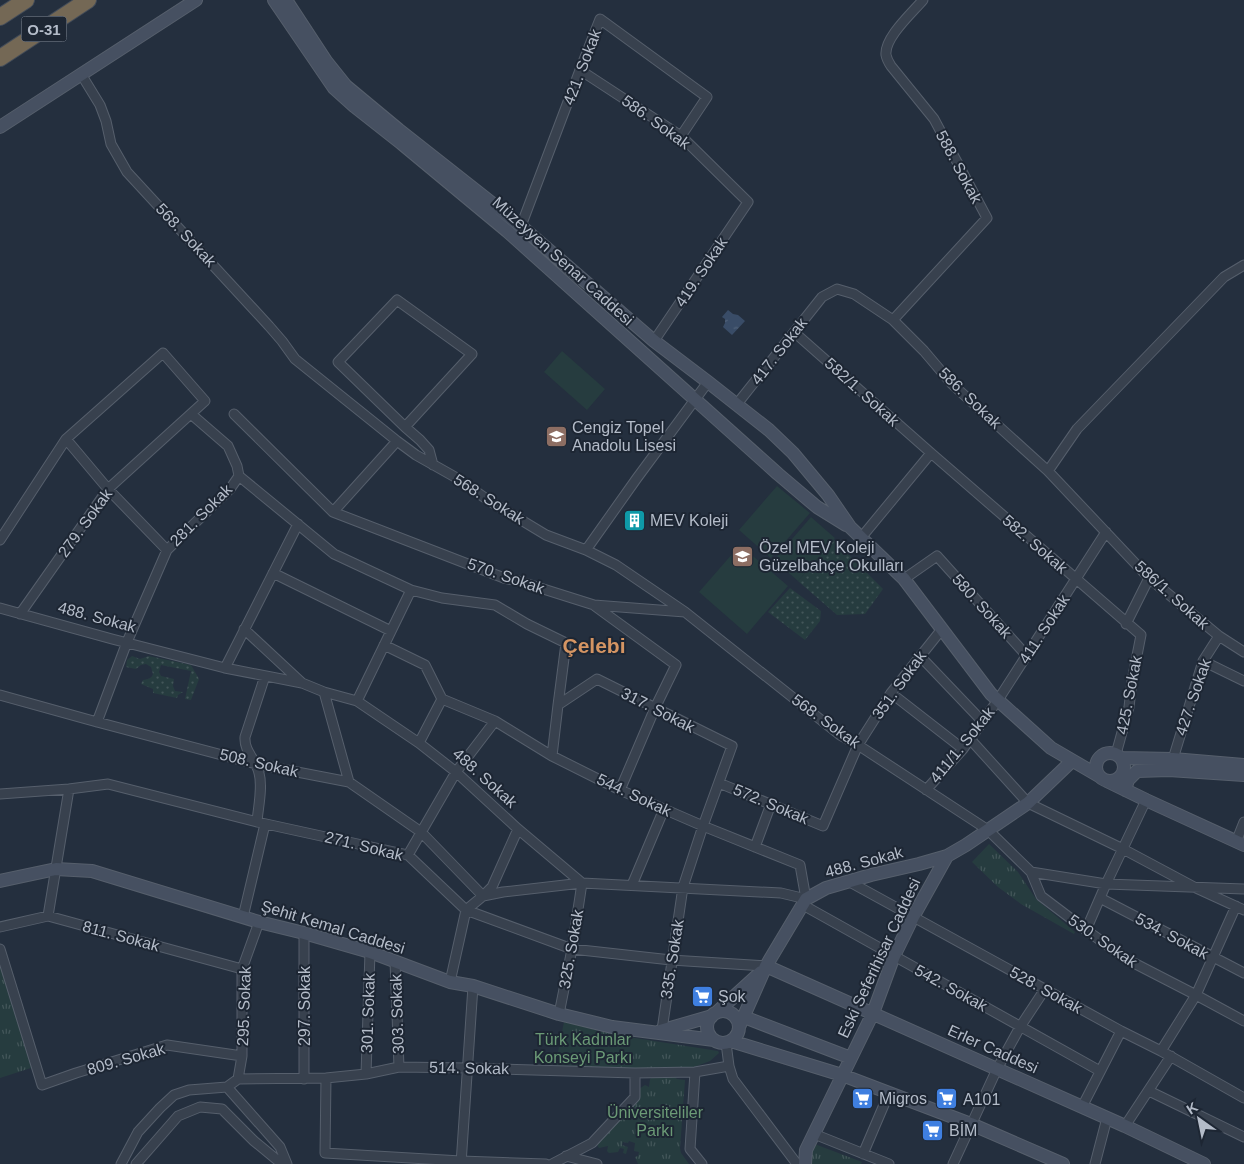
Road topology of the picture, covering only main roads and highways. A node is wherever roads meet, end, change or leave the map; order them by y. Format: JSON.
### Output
{"nodes":[{"id":1,"x":26,"y":0,"type":"edge"},
{"id":2,"x":88,"y":0,"type":"edge"},
{"id":3,"x":196,"y":0,"type":"edge"},
{"id":4,"x":274,"y":0,"type":"edge"},
{"id":5,"x":286,"y":0,"type":"edge"},
{"id":6,"x":0,"y":17,"type":"edge"},
{"id":7,"x":0,"y":58,"type":"edge"},
{"id":8,"x":0,"y":127,"type":"edge"},
{"id":9,"x":850,"y":528,"type":"junction"},
{"id":10,"x":1103,"y":755,"type":"junction"},
{"id":11,"x":1119,"y":756,"type":"junction"},
{"id":12,"x":1072,"y":760,"type":"junction"},
{"id":13,"x":1244,"y":766,"type":"edge"},
{"id":14,"x":1137,"y":771,"type":"junction"},
{"id":15,"x":1123,"y":772,"type":"junction"},
{"id":16,"x":1244,"y":776,"type":"edge"},
{"id":17,"x":1103,"y":778,"type":"junction"},
{"id":18,"x":1126,"y":790,"type":"junction"},
{"id":19,"x":1240,"y":843,"type":"edge"},
{"id":20,"x":947,"y":856,"type":"junction"},
{"id":21,"x":0,"y":881,"type":"edge"},
{"id":22,"x":766,"y":966,"type":"junction"},
{"id":23,"x":873,"y":1013,"type":"junction"},
{"id":24,"x":714,"y":1014,"type":"junction"},
{"id":25,"x":742,"y":1022,"type":"junction"},
{"id":26,"x":658,"y":1031,"type":"junction"},
{"id":27,"x":724,"y":1042,"type":"junction"},
{"id":28,"x":850,"y":1058,"type":"junction"},
{"id":29,"x":842,"y":1075,"type":"junction"},
{"id":30,"x":805,"y":1164,"type":"edge"},
{"id":31,"x":1064,"y":1164,"type":"edge"},
{"id":32,"x":1204,"y":1164,"type":"edge"}],
"edges":[{"from":1,"to":6,"type":"highway","number":"O-31"},
{"from":2,"to":7,"type":"highway","number":"O-31"},
{"from":3,"to":8,"type":"main road"},
{"from":4,"to":9,"type":"main road","name":"Müzeyyen Senar Caddesi"},
{"from":5,"to":9,"type":"main road","name":"Müzeyyen Senar Caddesi"},
{"from":9,"to":12,"type":"main road","name":"Müzeyyen Senar Caddesi"},
{"from":10,"to":11,"type":"main road"},
{"from":10,"to":12,"type":"main road"},
{"from":10,"to":17,"type":"main road"},
{"from":11,"to":13,"type":"main road"},
{"from":11,"to":15,"type":"main road"},
{"from":12,"to":17,"type":"main road","name":"Müzeyyen Senar Caddesi"},
{"from":12,"to":20,"type":"main road","name":"Eski Seferihisar Caddesi"},
{"from":14,"to":15,"type":"main road"},
{"from":14,"to":16,"type":"main road"},
{"from":14,"to":18,"type":"main road"},
{"from":15,"to":17,"type":"main road"},
{"from":17,"to":18,"type":"main road","name":"Müzeyyen Senar Caddesi"},
{"from":18,"to":19,"type":"main road","name":"Müzeyyen Senar Caddesi"},
{"from":20,"to":22,"type":"main road","name":"488. Sokak"},
{"from":20,"to":23,"type":"main road","name":"Eski Seferihisar Caddesi"},
{"from":21,"to":26,"type":"main road","name":"Şehit Kemal Caddesi"},
{"from":22,"to":23,"type":"main road","name":"Erler Caddesi"},
{"from":22,"to":24,"type":"main road"},
{"from":22,"to":25,"type":"main road"},
{"from":23,"to":28,"type":"main road","name":"Eski Seferihisar Caddesi"},
{"from":23,"to":32,"type":"main road","name":"Erler Caddesi"},
{"from":24,"to":25,"type":"main road"},
{"from":24,"to":26,"type":"main road"},
{"from":24,"to":27,"type":"main road"},
{"from":25,"to":27,"type":"main road"},
{"from":25,"to":28,"type":"main road"},
{"from":26,"to":27,"type":"main road","name":"Şehit Kemal Caddesi"},
{"from":27,"to":29,"type":"main road"},
{"from":28,"to":29,"type":"main road","name":"Eski Seferihisar Caddesi"},
{"from":29,"to":30,"type":"main road","name":"Eski Seferihisar Caddesi"},
{"from":29,"to":31,"type":"main road"}]}
